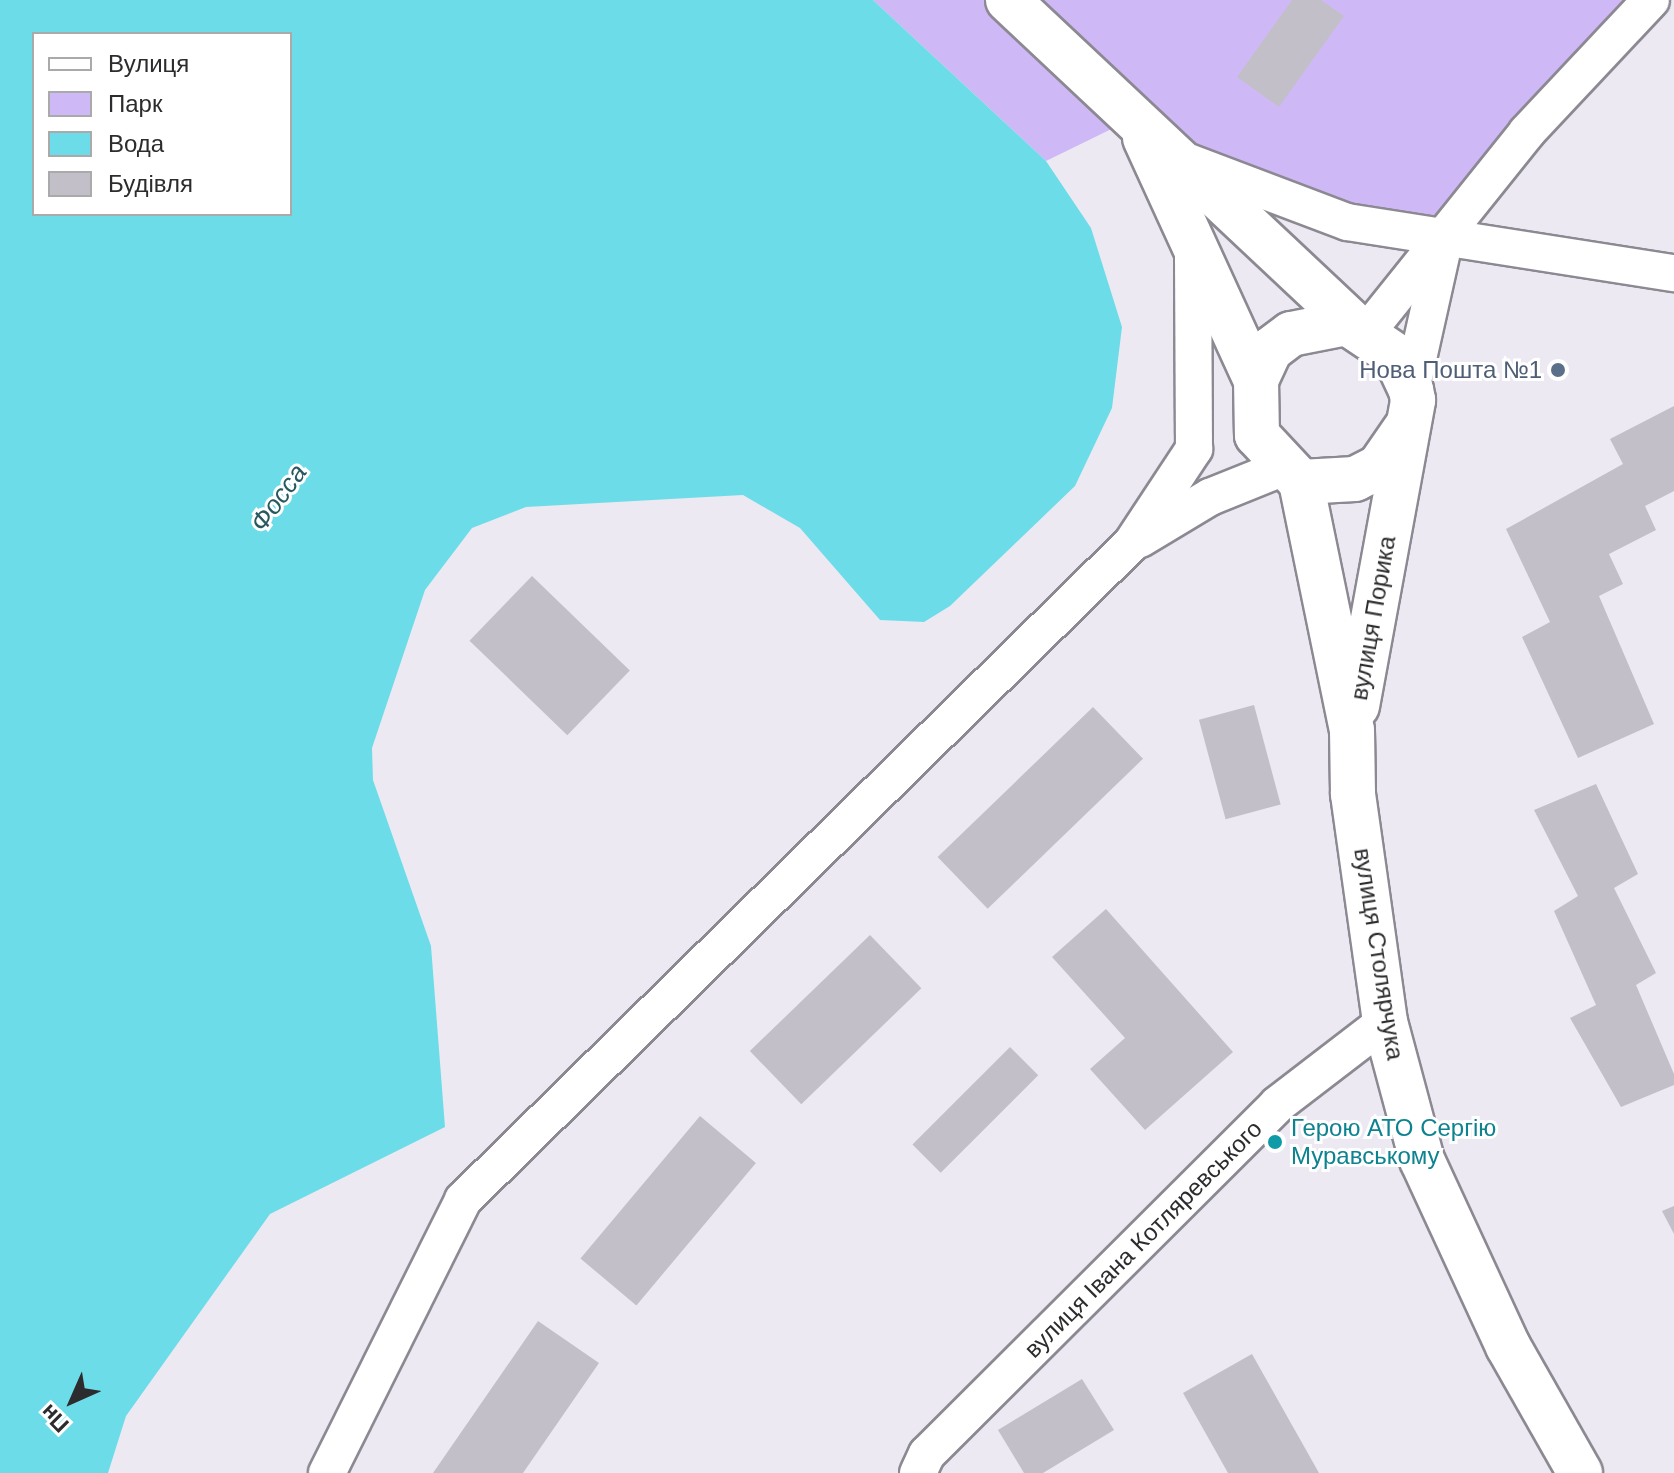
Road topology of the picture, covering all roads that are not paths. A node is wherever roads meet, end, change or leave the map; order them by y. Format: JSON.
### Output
{"nodes":[{"id":1,"x":1008,"y":0,"type":"edge"},
{"id":2,"x":1651,"y":0,"type":"edge"},
{"id":3,"x":1136,"y":117,"type":"junction"},
{"id":4,"x":1180,"y":159,"type":"junction"},
{"id":5,"x":1445,"y":237,"type":"junction"},
{"id":6,"x":1193,"y":244,"type":"junction"},
{"id":7,"x":1668,"y":264,"type":"edge"},
{"id":8,"x":1361,"y":329,"type":"junction"},
{"id":9,"x":1256,"y":380,"type":"junction"},
{"id":10,"x":1410,"y":405,"type":"junction"},
{"id":11,"x":1291,"y":475,"type":"junction"},
{"id":12,"x":1132,"y":543,"type":"junction"},
{"id":13,"x":1352,"y":730,"type":"junction"},
{"id":14,"x":1385,"y":1022,"type":"junction"},
{"id":15,"x":327,"y":1473,"type":"edge"},
{"id":16,"x":918,"y":1473,"type":"edge"},
{"id":17,"x":1580,"y":1473,"type":"edge"}],
"edges":[{"from":1,"to":3,"type":"main road"},
{"from":2,"to":5,"type":"street"},
{"from":3,"to":4,"type":"main road"},
{"from":3,"to":6,"type":"main road"},
{"from":4,"to":5,"type":"street"},
{"from":4,"to":8,"type":"main road"},
{"from":5,"to":7,"type":"street"},
{"from":5,"to":8,"type":"street"},
{"from":5,"to":10,"type":"street"},
{"from":6,"to":9,"type":"main road"},
{"from":6,"to":12,"type":"street"},
{"from":8,"to":9,"type":"main road"},
{"from":8,"to":10,"type":"main road"},
{"from":9,"to":11,"type":"main road"},
{"from":10,"to":11,"type":"main road"},
{"from":10,"to":13,"type":"main road","name":"вулиця Порика"},
{"from":11,"to":12,"type":"street"},
{"from":11,"to":13,"type":"main road","name":"вулиця Порика"},
{"from":12,"to":15,"type":"street"},
{"from":13,"to":14,"type":"main road","name":"вулиця Столярчука"},
{"from":14,"to":16,"type":"street","name":"вулиця Івана Котляревського"},
{"from":14,"to":17,"type":"main road","name":"вулиця Столярчука"}]}
